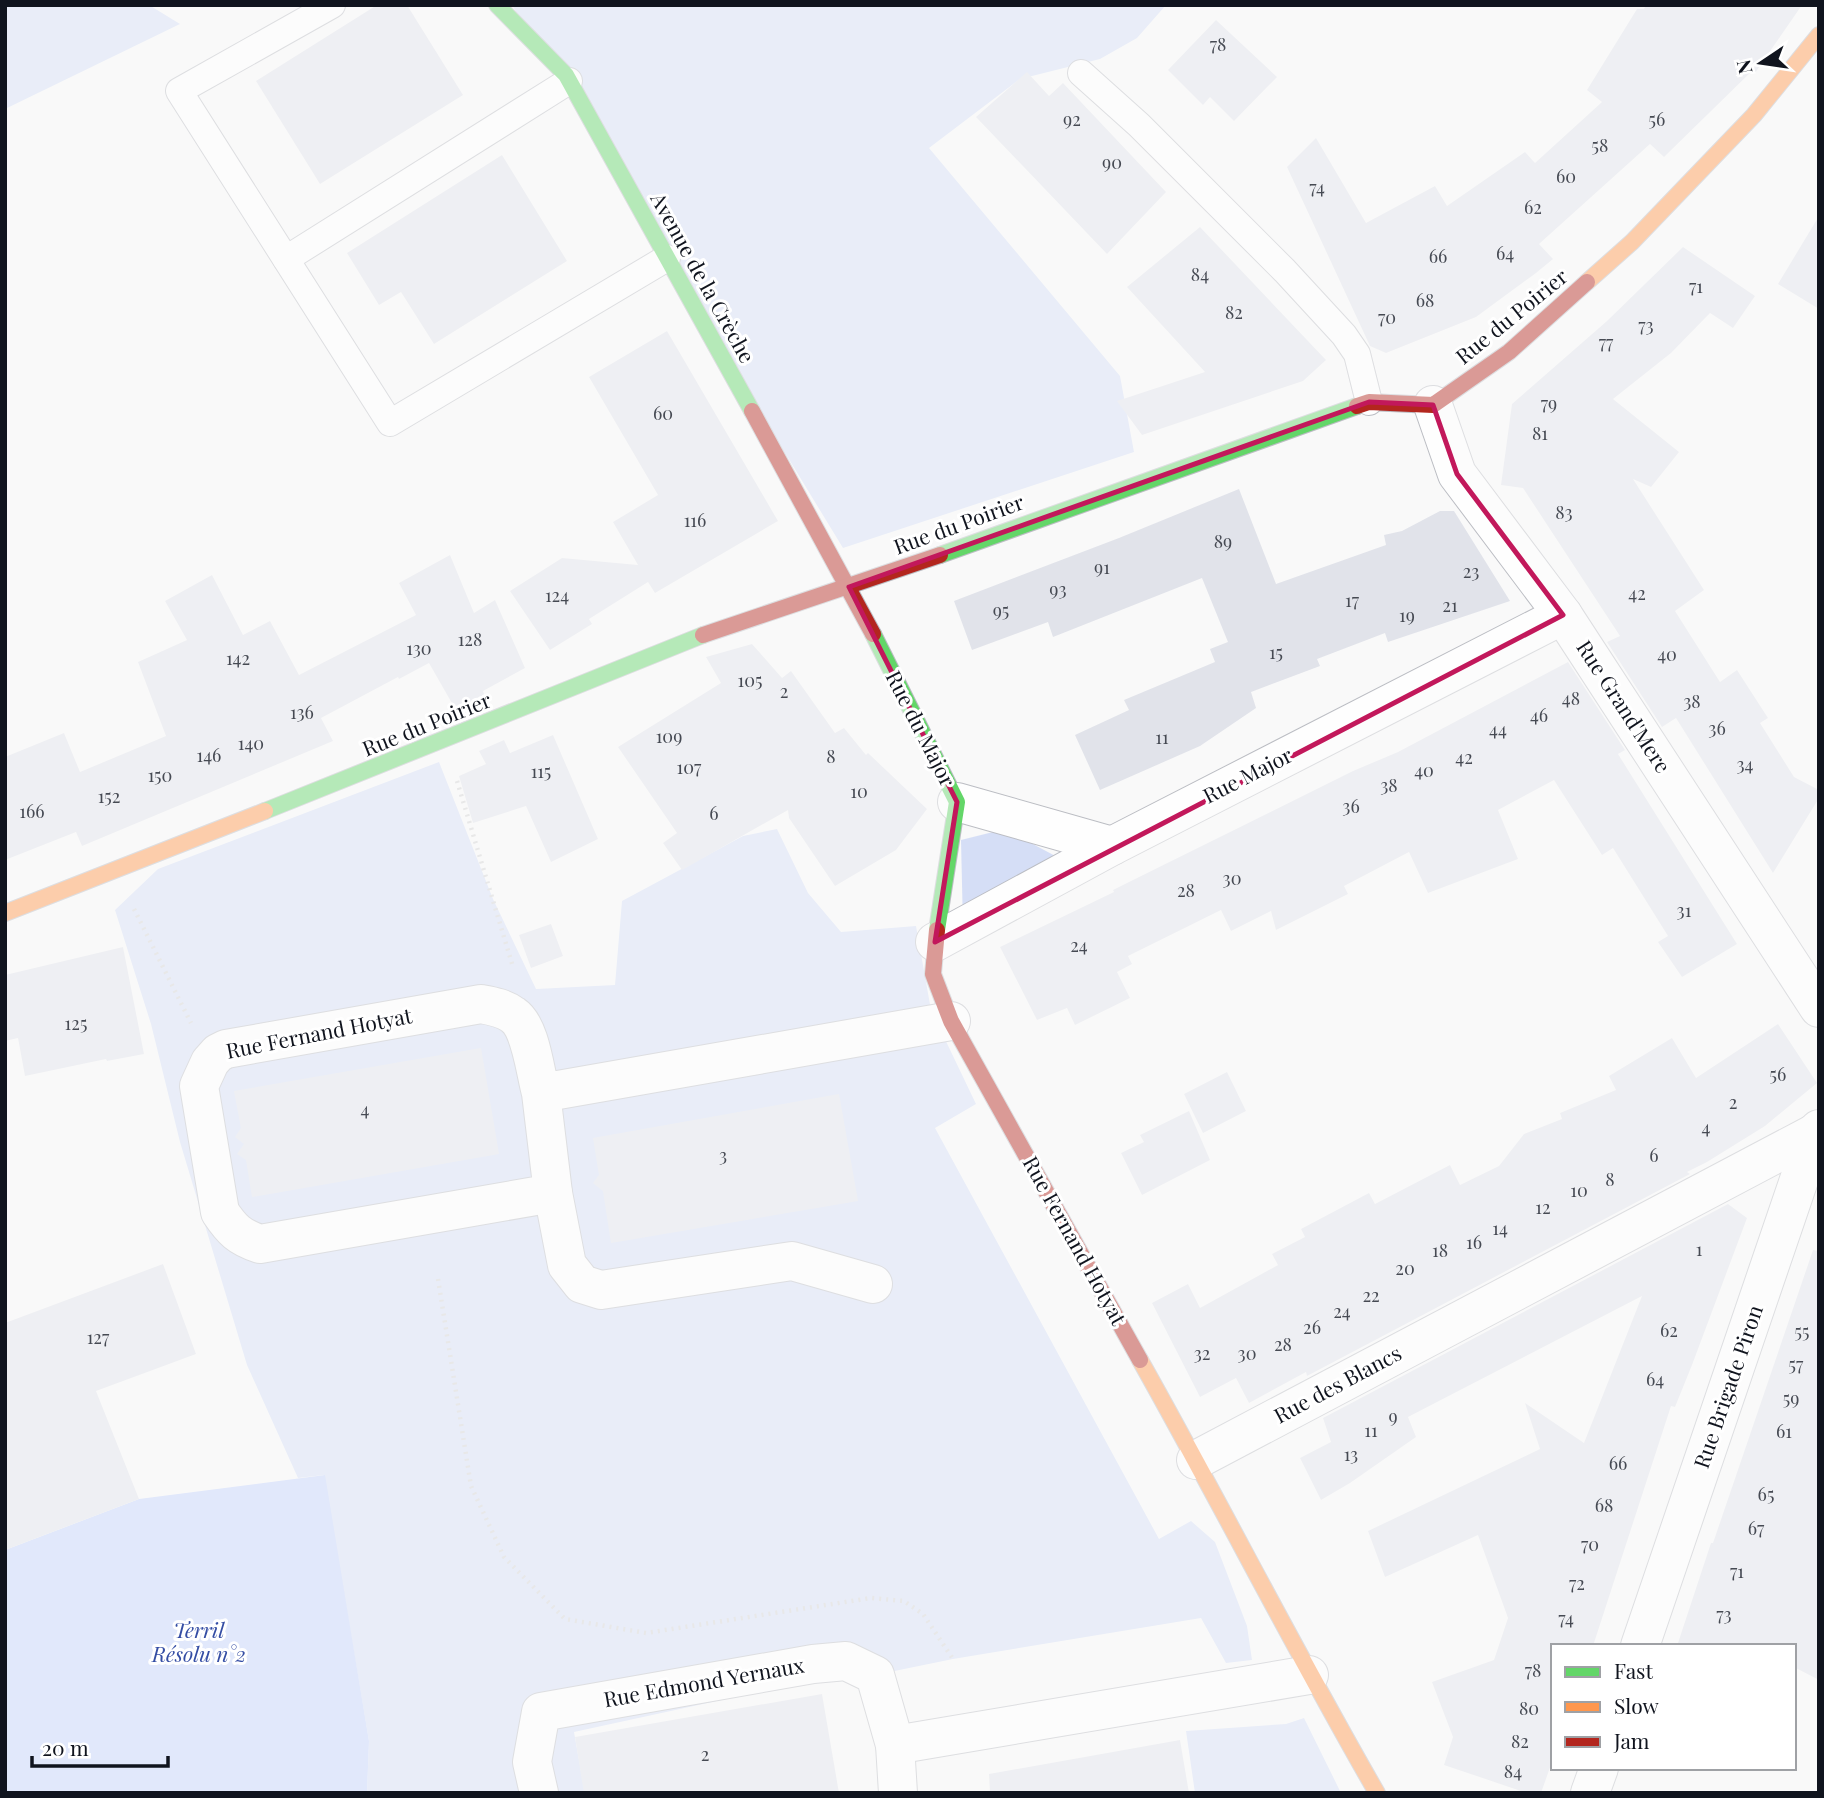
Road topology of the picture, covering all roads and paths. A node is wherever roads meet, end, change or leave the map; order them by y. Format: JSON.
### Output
{"nodes":[{"id":1,"x":332,"y":5,"type":"edge"},
{"id":2,"x":497,"y":5,"type":"edge"},
{"id":3,"x":1819,"y":35,"type":"edge"},
{"id":4,"x":1081,"y":73,"type":"dead end"},
{"id":5,"x":569,"y":81,"type":"junction"},
{"id":6,"x":667,"y":258,"type":"junction"},
{"id":7,"x":286,"y":259,"type":"junction"},
{"id":8,"x":1369,"y":402,"type":"junction"},
{"id":9,"x":1433,"y":405,"type":"junction"},
{"id":10,"x":849,"y":587,"type":"junction"},
{"id":11,"x":1563,"y":615,"type":"junction"},
{"id":12,"x":456,"y":777,"type":"dead end"},
{"id":13,"x":957,"y":802,"type":"junction"},
{"id":14,"x":1112,"y":846,"type":"junction"},
{"id":15,"x":132,"y":906,"type":"dead end"},
{"id":16,"x":5,"y":913,"type":"edge"},
{"id":17,"x":935,"y":942,"type":"junction"},
{"id":18,"x":517,"y":978,"type":"dead end"},
{"id":19,"x":1819,"y":1008,"type":"edge"},
{"id":20,"x":951,"y":1021,"type":"junction"},
{"id":21,"x":210,"y":1062,"type":"junction"},
{"id":22,"x":541,"y":1093,"type":"junction"},
{"id":23,"x":1817,"y":1131,"type":"edge"},
{"id":24,"x":553,"y":1193,"type":"junction"},
{"id":25,"x":438,"y":1279,"type":"dead end"},
{"id":26,"x":873,"y":1284,"type":"dead end"},
{"id":27,"x":1196,"y":1460,"type":"junction"},
{"id":28,"x":1641,"y":1644,"type":"edge"},
{"id":29,"x":953,"y":1659,"type":"dead end"},
{"id":30,"x":1308,"y":1675,"type":"junction"},
{"id":31,"x":895,"y":1745,"type":"junction"},
{"id":32,"x":1597,"y":1770,"type":"edge"},
{"id":33,"x":539,"y":1793,"type":"edge"},
{"id":34,"x":898,"y":1793,"type":"edge"},
{"id":35,"x":1377,"y":1793,"type":"edge"},
{"id":36,"x":1590,"y":1793,"type":"edge"}],
"edges":[{"from":1,"to":7,"type":"lane"},
{"from":2,"to":5,"type":"street","name":"Avenue de la Crèche"},
{"from":3,"to":9,"type":"street","name":"Rue du Poirier"},
{"from":4,"to":8,"type":"lane"},
{"from":5,"to":6,"type":"street","name":"Avenue de la Crèche"},
{"from":5,"to":7,"type":"lane"},
{"from":6,"to":7,"type":"lane"},
{"from":6,"to":10,"type":"street","name":"Avenue de la Crèche"},
{"from":8,"to":9,"type":"street","name":"Rue du Poirier"},
{"from":8,"to":10,"type":"street","name":"Rue du Poirier"},
{"from":9,"to":11,"type":"street","name":"Rue Grand'Mere"},
{"from":10,"to":13,"type":"street","name":"Rue du Major"},
{"from":10,"to":16,"type":"street","name":"Rue du Poirier"},
{"from":11,"to":14,"type":"street","name":"Rue Major"},
{"from":11,"to":19,"type":"street","name":"Rue Grand'Mere"},
{"from":12,"to":18,"type":"path"},
{"from":13,"to":14,"type":"street","name":"Rue du Major"},
{"from":13,"to":17,"type":"street","name":"Rue Fernand Hotyat"},
{"from":14,"to":17,"type":"street","name":"Rue Major"},
{"from":15,"to":21,"type":"path"},
{"from":17,"to":20,"type":"street","name":"Rue Fernand Hotyat"},
{"from":20,"to":22,"type":"street"},
{"from":20,"to":27,"type":"street","name":"Rue Fernand Hotyat"},
{"from":21,"to":22,"type":"street","name":"Rue Fernand Hotyat"},
{"from":21,"to":24,"type":"street","name":"Rue Fernand Hotyat"},
{"from":22,"to":24,"type":"street","name":"Rue Fernand Hotyat"},
{"from":23,"to":27,"type":"street","name":"Rue des Blancs"},
{"from":23,"to":28,"type":"street","name":"Rue Brigade Piron"},
{"from":24,"to":26,"type":"street","name":"Rue Fernand Hotyat"},
{"from":25,"to":29,"type":"path"},
{"from":27,"to":30,"type":"street"},
{"from":30,"to":31,"type":"street"},
{"from":30,"to":35,"type":"street"},
{"from":31,"to":33,"type":"street","name":"Rue Edmond Yernaux"},
{"from":31,"to":34,"type":"street","name":"Rue Edmond Yernaux"},
{"from":32,"to":36,"type":"street"}]}
